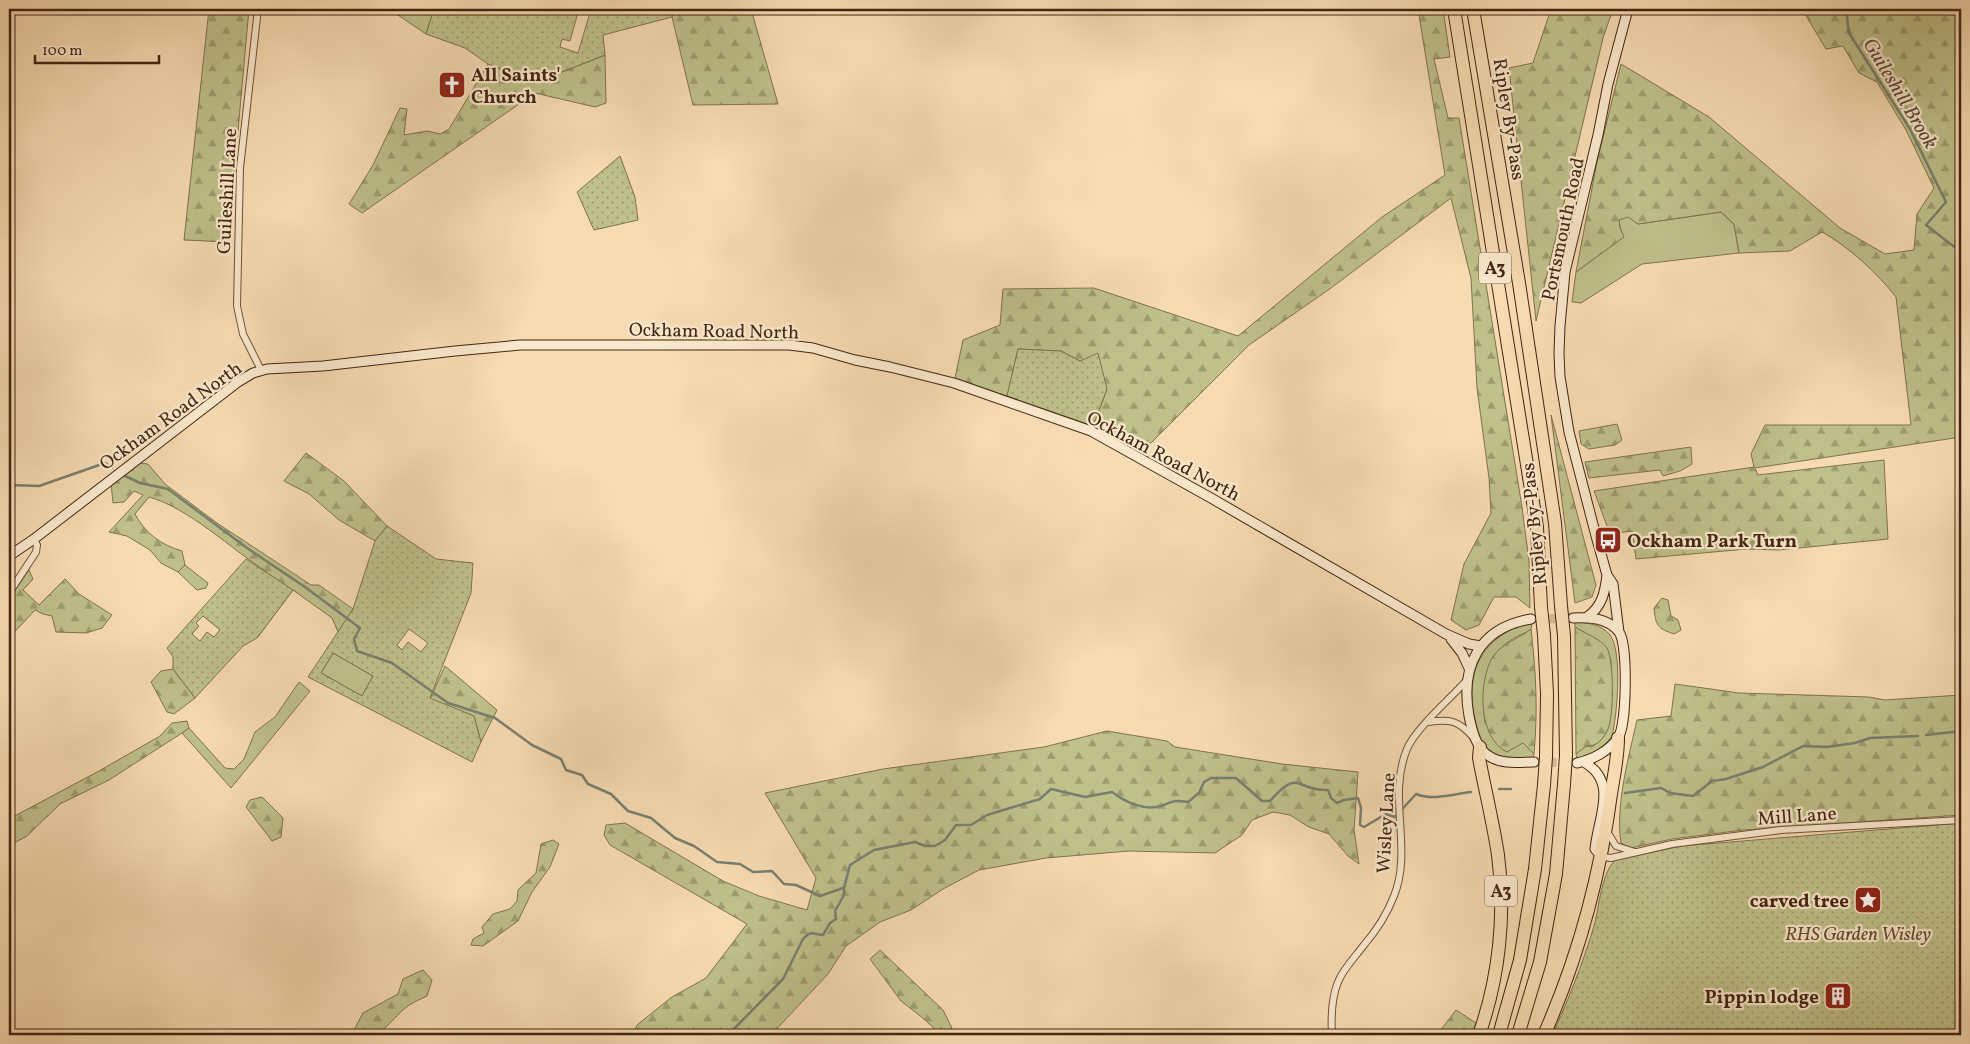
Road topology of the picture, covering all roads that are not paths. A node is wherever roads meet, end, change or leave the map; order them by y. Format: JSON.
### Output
{"nodes":[{"id":1,"x":258,"y":9,"type":"edge"},
{"id":2,"x":1454,"y":9,"type":"edge"},
{"id":3,"x":1473,"y":9,"type":"edge"},
{"id":4,"x":1628,"y":9,"type":"edge"},
{"id":5,"x":260,"y":370,"type":"junction"},
{"id":6,"x":34,"y":539,"type":"junction"},
{"id":7,"x":9,"y":556,"type":"edge"},
{"id":8,"x":1607,"y":574,"type":"junction"},
{"id":9,"x":9,"y":593,"type":"edge"},
{"id":10,"x":1586,"y":617,"type":"junction"},
{"id":11,"x":1573,"y":618,"type":"tunnel mouth"},
{"id":12,"x":1531,"y":619,"type":"tunnel mouth"},
{"id":13,"x":1619,"y":632,"type":"junction"},
{"id":14,"x":1446,"y":634,"type":"junction"},
{"id":15,"x":1481,"y":646,"type":"junction"},
{"id":16,"x":1469,"y":668,"type":"junction"},
{"id":17,"x":1467,"y":680,"type":"junction"},
{"id":18,"x":1428,"y":722,"type":"junction"},
{"id":19,"x":1618,"y":738,"type":"junction"},
{"id":20,"x":1477,"y":743,"type":"junction"},
{"id":21,"x":1540,"y":759,"type":"junction"},
{"id":22,"x":1575,"y":760,"type":"junction"},
{"id":23,"x":1961,"y":820,"type":"edge"},
{"id":24,"x":1606,"y":830,"type":"junction"},
{"id":25,"x":1636,"y":852,"type":"junction"},
{"id":26,"x":1602,"y":857,"type":"junction"},
{"id":27,"x":1332,"y":1035,"type":"edge"},
{"id":28,"x":1479,"y":1035,"type":"edge"},
{"id":29,"x":1499,"y":1035,"type":"edge"},
{"id":30,"x":1518,"y":1035,"type":"edge"},
{"id":31,"x":1544,"y":1035,"type":"edge"}],
"edges":[{"from":1,"to":5,"type":"street","name":"Guileshill Lane"},
{"from":2,"to":21,"type":"highway","name":"Ripley By-Pass","number":"A3","bridge":true},
{"from":3,"to":22,"type":"highway","name":"Ripley By-Pass","number":"A3","bridge":true},
{"from":4,"to":8,"type":"main road","name":"Portsmouth Road"},
{"from":5,"to":6,"type":"main road","name":"Ockham Road North"},
{"from":5,"to":14,"type":"main road","name":"Ockham Road North"},
{"from":6,"to":7,"type":"main road","name":"Ockham Road North"},
{"from":6,"to":9,"type":"street"},
{"from":8,"to":10,"type":"main road","name":"Portsmouth Road"},
{"from":8,"to":13,"type":"main road","name":"Portsmouth Road"},
{"from":10,"to":11,"type":"main road"},
{"from":10,"to":13,"type":"main road"},
{"from":12,"to":15,"type":"main road"},
{"from":13,"to":19,"type":"main road","name":"Portsmouth Road"},
{"from":14,"to":15,"type":"main road","name":"Ockham Road North"},
{"from":14,"to":16,"type":"main road","name":"Ockham Road North"},
{"from":15,"to":16,"type":"main road"},
{"from":16,"to":17,"type":"main road"},
{"from":17,"to":18,"type":"street","name":"Wisley Lane"},
{"from":17,"to":20,"type":"main road"},
{"from":18,"to":20,"type":"street"},
{"from":18,"to":27,"type":"street","name":"Wisley Lane"},
{"from":19,"to":22,"type":"main road"},
{"from":19,"to":24,"type":"highway"},
{"from":20,"to":21,"type":"main road"},
{"from":20,"to":28,"type":"highway","number":"A3"},
{"from":21,"to":29,"type":"highway","name":"Ripley By-Pass","number":"A3","bridge":true},
{"from":22,"to":26,"type":"main road"},
{"from":22,"to":30,"type":"highway","name":"Ripley By-Pass","number":"A3","bridge":true},
{"from":23,"to":25,"type":"street","name":"Mill Lane"},
{"from":24,"to":25,"type":"street"},
{"from":24,"to":26,"type":"highway"},
{"from":25,"to":26,"type":"street","name":"Mill Lane"},
{"from":26,"to":31,"type":"highway"}]}
